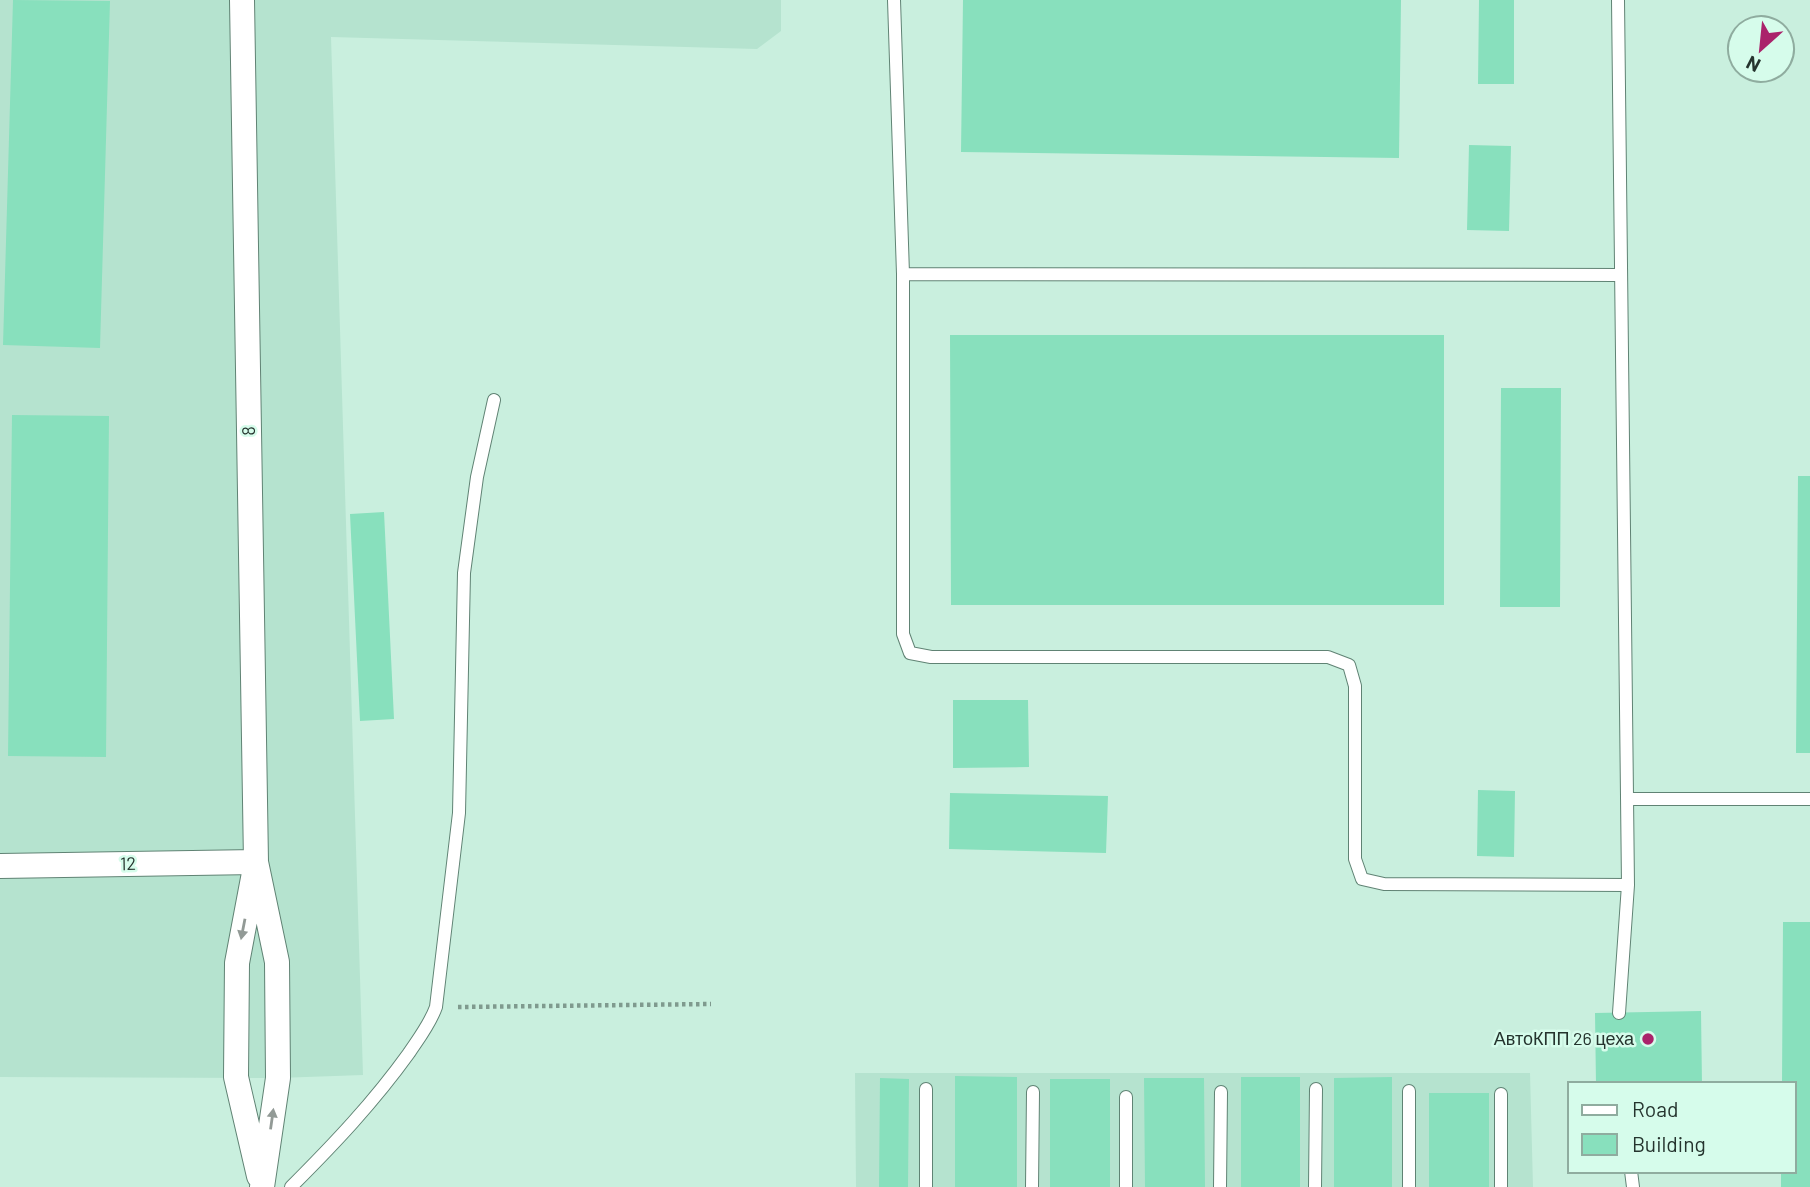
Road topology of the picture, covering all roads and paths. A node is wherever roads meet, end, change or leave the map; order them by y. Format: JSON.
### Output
{"nodes":[{"id":1,"x":242,"y":0,"type":"edge"},
{"id":2,"x":894,"y":0,"type":"edge"},
{"id":3,"x":1618,"y":0,"type":"edge"},
{"id":4,"x":903,"y":274,"type":"junction"},
{"id":5,"x":1621,"y":275,"type":"junction"},
{"id":6,"x":494,"y":400,"type":"dead end"},
{"id":7,"x":1627,"y":799,"type":"junction"},
{"id":8,"x":1810,"y":799,"type":"edge"},
{"id":9,"x":256,"y":862,"type":"junction"},
{"id":10,"x":0,"y":866,"type":"edge"},
{"id":11,"x":1628,"y":885,"type":"junction"},
{"id":12,"x":710,"y":1004,"type":"dead end"},
{"id":13,"x":436,"y":1007,"type":"junction"},
{"id":14,"x":1619,"y":1013,"type":"dead end"},
{"id":15,"x":926,"y":1089,"type":"dead end"},
{"id":16,"x":1316,"y":1089,"type":"dead end"},
{"id":17,"x":1409,"y":1091,"type":"dead end"},
{"id":18,"x":1033,"y":1092,"type":"dead end"},
{"id":19,"x":1221,"y":1092,"type":"dead end"},
{"id":20,"x":1501,"y":1094,"type":"dead end"},
{"id":21,"x":1126,"y":1097,"type":"dead end"},
{"id":22,"x":262,"y":1187,"type":"edge"},
{"id":23,"x":291,"y":1187,"type":"edge"},
{"id":24,"x":926,"y":1187,"type":"edge"},
{"id":25,"x":1032,"y":1187,"type":"edge"},
{"id":26,"x":1126,"y":1187,"type":"edge"},
{"id":27,"x":1220,"y":1187,"type":"edge"},
{"id":28,"x":1315,"y":1187,"type":"edge"},
{"id":29,"x":1409,"y":1187,"type":"edge"},
{"id":30,"x":1500,"y":1187,"type":"edge"}],
"edges":[{"from":1,"to":9,"type":"street","name":"8"},
{"from":2,"to":4,"type":"lane"},
{"from":3,"to":5,"type":"lane"},
{"from":4,"to":5,"type":"lane"},
{"from":4,"to":11,"type":"lane"},
{"from":5,"to":7,"type":"lane"},
{"from":6,"to":13,"type":"lane"},
{"from":7,"to":8,"type":"lane"},
{"from":7,"to":11,"type":"lane"},
{"from":9,"to":10,"type":"street","name":"12"},
{"from":22,"to":9,"type":"street","one_way":true},
{"from":9,"to":22,"type":"street","one_way":true},
{"from":11,"to":14,"type":"lane"},
{"from":12,"to":13,"type":"path"},
{"from":13,"to":23,"type":"lane"},
{"from":15,"to":24,"type":"lane"},
{"from":16,"to":28,"type":"lane"},
{"from":17,"to":29,"type":"lane"},
{"from":18,"to":25,"type":"lane"},
{"from":19,"to":27,"type":"lane"},
{"from":20,"to":30,"type":"lane"},
{"from":21,"to":26,"type":"lane"}]}
